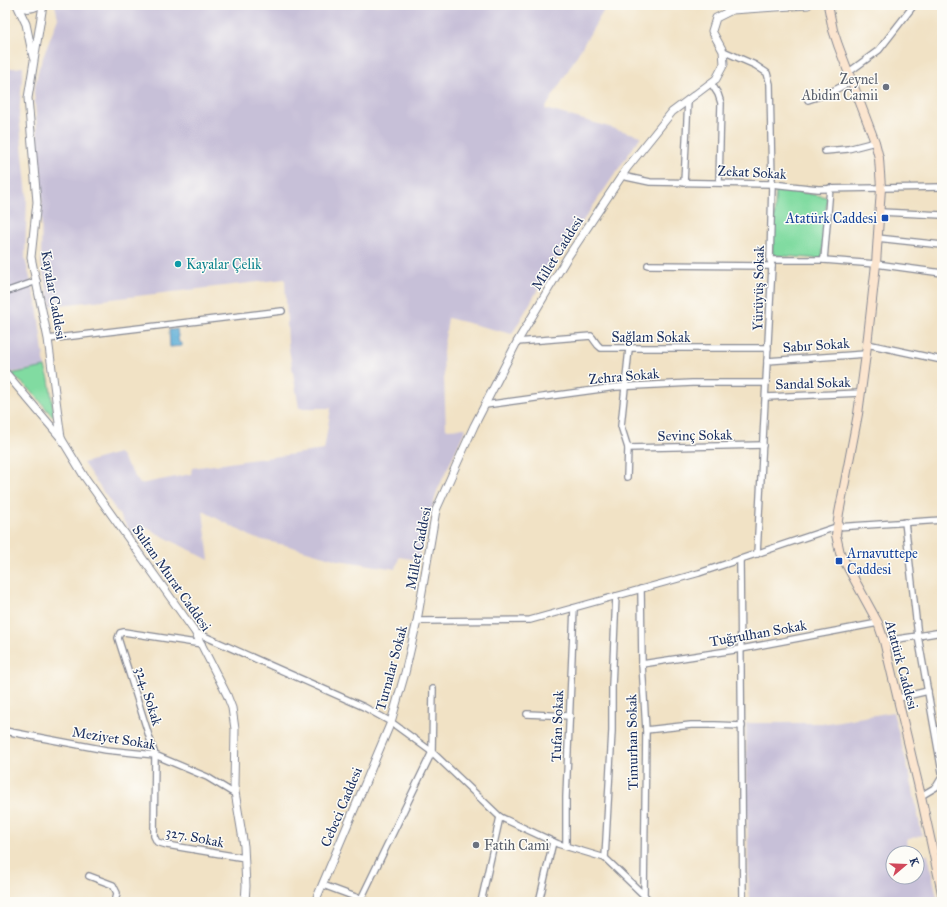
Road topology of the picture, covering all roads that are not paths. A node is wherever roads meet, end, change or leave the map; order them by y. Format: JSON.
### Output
{"nodes":[{"id":1,"x":18,"y":5,"type":"edge"},
{"id":2,"x":39,"y":5,"type":"edge"},
{"id":3,"x":43,"y":5,"type":"edge"},
{"id":4,"x":808,"y":5,"type":"edge"},
{"id":5,"x":828,"y":5,"type":"edge"},
{"id":6,"x":914,"y":5,"type":"edge"},
{"id":7,"x":722,"y":51,"type":"junction"},
{"id":8,"x":34,"y":61,"type":"junction"},
{"id":9,"x":849,"y":72,"type":"junction"},
{"id":10,"x":852,"y":82,"type":"junction"},
{"id":11,"x":711,"y":83,"type":"junction"},
{"id":12,"x":688,"y":100,"type":"junction"},
{"id":13,"x":808,"y":100,"type":"dead end"},
{"id":14,"x":875,"y":142,"type":"junction"},
{"id":15,"x":825,"y":151,"type":"dead end"},
{"id":16,"x":622,"y":176,"type":"junction"},
{"id":17,"x":719,"y":182,"type":"junction"},
{"id":18,"x":684,"y":183,"type":"junction"},
{"id":19,"x":772,"y":184,"type":"junction"},
{"id":20,"x":942,"y":187,"type":"edge"},
{"id":21,"x":830,"y":188,"type":"junction"},
{"id":22,"x":881,"y":188,"type":"junction"},
{"id":23,"x":880,"y":212,"type":"junction"},
{"id":24,"x":942,"y":215,"type":"edge"},
{"id":25,"x":877,"y":238,"type":"junction"},
{"id":26,"x":942,"y":245,"type":"edge"},
{"id":27,"x":824,"y":260,"type":"junction"},
{"id":28,"x":771,"y":262,"type":"junction"},
{"id":29,"x":876,"y":264,"type":"junction"},
{"id":30,"x":648,"y":265,"type":"dead end"},
{"id":31,"x":942,"y":273,"type":"edge"},
{"id":32,"x":37,"y":282,"type":"junction"},
{"id":33,"x":5,"y":292,"type":"edge"},
{"id":34,"x":282,"y":311,"type":"dead end"},
{"id":35,"x":48,"y":339,"type":"junction"},
{"id":36,"x":517,"y":342,"type":"junction"},
{"id":37,"x":867,"y":344,"type":"junction"},
{"id":38,"x":768,"y":348,"type":"junction"},
{"id":39,"x":629,"y":349,"type":"junction"},
{"id":40,"x":866,"y":354,"type":"junction"},
{"id":41,"x":942,"y":360,"type":"edge"},
{"id":42,"x":767,"y":361,"type":"junction"},
{"id":43,"x":6,"y":377,"type":"edge"},
{"id":44,"x":766,"y":383,"type":"junction"},
{"id":45,"x":625,"y":387,"type":"junction"},
{"id":46,"x":861,"y":393,"type":"junction"},
{"id":47,"x":766,"y":397,"type":"junction"},
{"id":48,"x":486,"y":405,"type":"junction"},
{"id":49,"x":61,"y":438,"type":"junction"},
{"id":50,"x":763,"y":445,"type":"junction"},
{"id":51,"x":628,"y":448,"type":"junction"},
{"id":52,"x":627,"y":477,"type":"dead end"},
{"id":53,"x":942,"y":520,"type":"edge"},
{"id":54,"x":905,"y":522,"type":"junction"},
{"id":55,"x":836,"y":527,"type":"junction"},
{"id":56,"x":757,"y":554,"type":"junction"},
{"id":57,"x":740,"y":559,"type":"junction"},
{"id":58,"x":641,"y":589,"type":"junction"},
{"id":59,"x":616,"y":596,"type":"junction"},
{"id":60,"x":574,"y":608,"type":"junction"},
{"id":61,"x":417,"y":621,"type":"junction"},
{"id":62,"x":878,"y":623,"type":"junction"},
{"id":63,"x":196,"y":632,"type":"junction"},
{"id":64,"x":942,"y":632,"type":"edge"},
{"id":65,"x":918,"y":636,"type":"junction"},
{"id":66,"x":884,"y":641,"type":"junction"},
{"id":67,"x":202,"y":644,"type":"junction"},
{"id":68,"x":741,"y":649,"type":"junction"},
{"id":69,"x":642,"y":664,"type":"junction"},
{"id":70,"x":433,"y":689,"type":"dead end"},
{"id":71,"x":928,"y":691,"type":"junction"},
{"id":72,"x":898,"y":698,"type":"junction"},
{"id":73,"x":526,"y":714,"type":"dead end"},
{"id":74,"x":570,"y":716,"type":"junction"},
{"id":75,"x":390,"y":722,"type":"junction"},
{"id":76,"x":742,"y":726,"type":"junction"},
{"id":77,"x":646,"y":730,"type":"junction"},
{"id":78,"x":5,"y":731,"type":"edge"},
{"id":79,"x":432,"y":752,"type":"junction"},
{"id":80,"x":155,"y":755,"type":"junction"},
{"id":81,"x":942,"y":772,"type":"edge"},
{"id":82,"x":942,"y":777,"type":"edge"},
{"id":83,"x":235,"y":794,"type":"junction"},
{"id":84,"x":921,"y":796,"type":"junction"},
{"id":85,"x":500,"y":817,"type":"junction"},
{"id":86,"x":553,"y":842,"type":"junction"},
{"id":87,"x":566,"y":846,"type":"junction"},
{"id":88,"x":245,"y":858,"type":"junction"},
{"id":89,"x":605,"y":858,"type":"junction"},
{"id":90,"x":89,"y":876,"type":"dead end"},
{"id":91,"x":323,"y":885,"type":"junction"},
{"id":92,"x":942,"y":890,"type":"edge"},
{"id":93,"x":644,"y":895,"type":"junction"},
{"id":94,"x":361,"y":899,"type":"junction"},
{"id":95,"x":115,"y":902,"type":"edge"},
{"id":96,"x":245,"y":902,"type":"edge"},
{"id":97,"x":315,"y":902,"type":"edge"},
{"id":98,"x":369,"y":902,"type":"edge"},
{"id":99,"x":481,"y":902,"type":"edge"},
{"id":100,"x":539,"y":902,"type":"edge"},
{"id":101,"x":652,"y":902,"type":"edge"},
{"id":102,"x":743,"y":902,"type":"edge"}],
"edges":[{"from":1,"to":2,"type":"street"},
{"from":1,"to":8,"type":"street"},
{"from":3,"to":8,"type":"street","name":"Kayalar Caddesi"},
{"from":4,"to":7,"type":"street"},
{"from":5,"to":9,"type":"main road","name":"Atatürk Caddesi"},
{"from":6,"to":9,"type":"street"},
{"from":7,"to":11,"type":"street","name":"Millet Caddesi"},
{"from":7,"to":19,"type":"street","name":"Yürüyüş Sokak"},
{"from":8,"to":32,"type":"street","name":"Kayalar Caddesi"},
{"from":9,"to":10,"type":"main road","name":"Atatürk Caddesi"},
{"from":10,"to":13,"type":"street"},
{"from":10,"to":14,"type":"main road","name":"Atatürk Caddesi"},
{"from":11,"to":12,"type":"street","name":"Millet Caddesi"},
{"from":11,"to":17,"type":"street"},
{"from":12,"to":16,"type":"street","name":"Millet Caddesi"},
{"from":12,"to":18,"type":"street"},
{"from":14,"to":15,"type":"street"},
{"from":14,"to":22,"type":"main road","name":"Atatürk Caddesi"},
{"from":16,"to":18,"type":"street","name":"Zekat Sokak"},
{"from":16,"to":36,"type":"street","name":"Millet Caddesi"},
{"from":17,"to":18,"type":"street","name":"Zekat Sokak"},
{"from":17,"to":19,"type":"street","name":"Zekat Sokak"},
{"from":19,"to":21,"type":"street","name":"Zekat Sokak"},
{"from":19,"to":28,"type":"street","name":"Yürüyüş Sokak"},
{"from":20,"to":22,"type":"street","name":"Zekat Sokak"},
{"from":21,"to":22,"type":"street","name":"Zekat Sokak"},
{"from":21,"to":27,"type":"street"},
{"from":22,"to":23,"type":"main road","name":"Atatürk Caddesi"},
{"from":23,"to":24,"type":"street"},
{"from":23,"to":25,"type":"main road","name":"Atatürk Caddesi"},
{"from":25,"to":26,"type":"street"},
{"from":25,"to":29,"type":"main road","name":"Atatürk Caddesi"},
{"from":27,"to":28,"type":"street"},
{"from":27,"to":29,"type":"street"},
{"from":28,"to":30,"type":"street"},
{"from":28,"to":38,"type":"street","name":"Yürüyüş Sokak"},
{"from":29,"to":31,"type":"street"},
{"from":29,"to":37,"type":"main road","name":"Atatürk Caddesi"},
{"from":32,"to":33,"type":"street"},
{"from":32,"to":35,"type":"street","name":"Kayalar Caddesi"},
{"from":34,"to":35,"type":"street"},
{"from":35,"to":49,"type":"street","name":"Kayalar Caddesi"},
{"from":36,"to":39,"type":"street","name":"Sağlam Sokak"},
{"from":36,"to":48,"type":"street","name":"Millet Caddesi"},
{"from":37,"to":40,"type":"main road","name":"Atatürk Caddesi"},
{"from":37,"to":41,"type":"street"},
{"from":38,"to":39,"type":"street","name":"Sağlam Sokak"},
{"from":38,"to":42,"type":"street","name":"Yürüyüş Sokak"},
{"from":39,"to":45,"type":"street"},
{"from":40,"to":42,"type":"street","name":"Sabır Sokak"},
{"from":40,"to":46,"type":"main road","name":"Atatürk Caddesi"},
{"from":42,"to":44,"type":"street","name":"Yürüyüş Sokak"},
{"from":43,"to":49,"type":"street","name":"Sultan Murat Caddesi"},
{"from":44,"to":45,"type":"street","name":"Zehra Sokak"},
{"from":44,"to":47,"type":"street","name":"Yürüyüş Sokak"},
{"from":45,"to":48,"type":"street","name":"Zehra Sokak"},
{"from":45,"to":51,"type":"street"},
{"from":46,"to":47,"type":"street","name":"Sandal Sokak"},
{"from":46,"to":55,"type":"main road","name":"Atatürk Caddesi"},
{"from":47,"to":50,"type":"street","name":"Yürüyüş Sokak"},
{"from":48,"to":61,"type":"street","name":"Millet Caddesi"},
{"from":49,"to":63,"type":"street","name":"Sultan Murat Caddesi"},
{"from":50,"to":51,"type":"street","name":"Sevinç Sokak"},
{"from":50,"to":56,"type":"street","name":"Yürüyüş Sokak"},
{"from":51,"to":52,"type":"street"},
{"from":53,"to":54,"type":"street"},
{"from":54,"to":55,"type":"street"},
{"from":54,"to":65,"type":"street"},
{"from":55,"to":56,"type":"street"},
{"from":55,"to":62,"type":"main road","name":"Atatürk Caddesi"},
{"from":56,"to":57,"type":"street"},
{"from":57,"to":58,"type":"street"},
{"from":57,"to":68,"type":"street"},
{"from":58,"to":59,"type":"street"},
{"from":58,"to":69,"type":"street","name":"Timurhan Sokak"},
{"from":59,"to":60,"type":"street"},
{"from":59,"to":89,"type":"street"},
{"from":60,"to":61,"type":"street"},
{"from":60,"to":74,"type":"street","name":"Tufan Sokak"},
{"from":61,"to":75,"type":"street","name":"Turnalar Sokak"},
{"from":62,"to":66,"type":"main road","name":"Atatürk Caddesi"},
{"from":62,"to":68,"type":"street","name":"Tuğrulhan Sokak"},
{"from":63,"to":67,"type":"street","name":"Sultan Murat Caddesi"},
{"from":63,"to":75,"type":"street"},
{"from":64,"to":65,"type":"street"},
{"from":65,"to":66,"type":"street"},
{"from":65,"to":71,"type":"street"},
{"from":66,"to":72,"type":"main road","name":"Atatürk Caddesi"},
{"from":67,"to":80,"type":"street","name":"324. Sokak"},
{"from":67,"to":83,"type":"street","name":"Sultan Murat Caddesi"},
{"from":68,"to":69,"type":"street","name":"Tuğrulhan Sokak"},
{"from":68,"to":76,"type":"street"},
{"from":69,"to":77,"type":"street","name":"Timurhan Sokak"},
{"from":70,"to":79,"type":"street"},
{"from":71,"to":72,"type":"street"},
{"from":71,"to":81,"type":"street"},
{"from":72,"to":84,"type":"main road","name":"Atatürk Caddesi"},
{"from":73,"to":74,"type":"street"},
{"from":74,"to":87,"type":"street","name":"Tufan Sokak"},
{"from":75,"to":79,"type":"street"},
{"from":75,"to":91,"type":"street","name":"Cebeci Caddesi"},
{"from":76,"to":77,"type":"street"},
{"from":76,"to":102,"type":"street"},
{"from":77,"to":93,"type":"street","name":"Timurhan Sokak"},
{"from":78,"to":80,"type":"street","name":"Meziyet Sokak"},
{"from":79,"to":85,"type":"street"},
{"from":79,"to":94,"type":"street"},
{"from":80,"to":83,"type":"street","name":"Meziyet Sokak"},
{"from":80,"to":88,"type":"street","name":"327. Sokak"},
{"from":82,"to":84,"type":"street"},
{"from":83,"to":88,"type":"street","name":"Sultan Murat Caddesi"},
{"from":84,"to":92,"type":"main road","name":"Atatürk Caddesi"},
{"from":85,"to":86,"type":"street"},
{"from":85,"to":99,"type":"street"},
{"from":86,"to":87,"type":"street"},
{"from":86,"to":100,"type":"street"},
{"from":87,"to":89,"type":"street"},
{"from":88,"to":96,"type":"street","name":"Sultan Murat Caddesi"},
{"from":89,"to":93,"type":"street"},
{"from":90,"to":95,"type":"street"},
{"from":91,"to":94,"type":"street"},
{"from":91,"to":97,"type":"street","name":"Cebeci Caddesi"},
{"from":93,"to":101,"type":"street"},
{"from":94,"to":98,"type":"street"}]}
